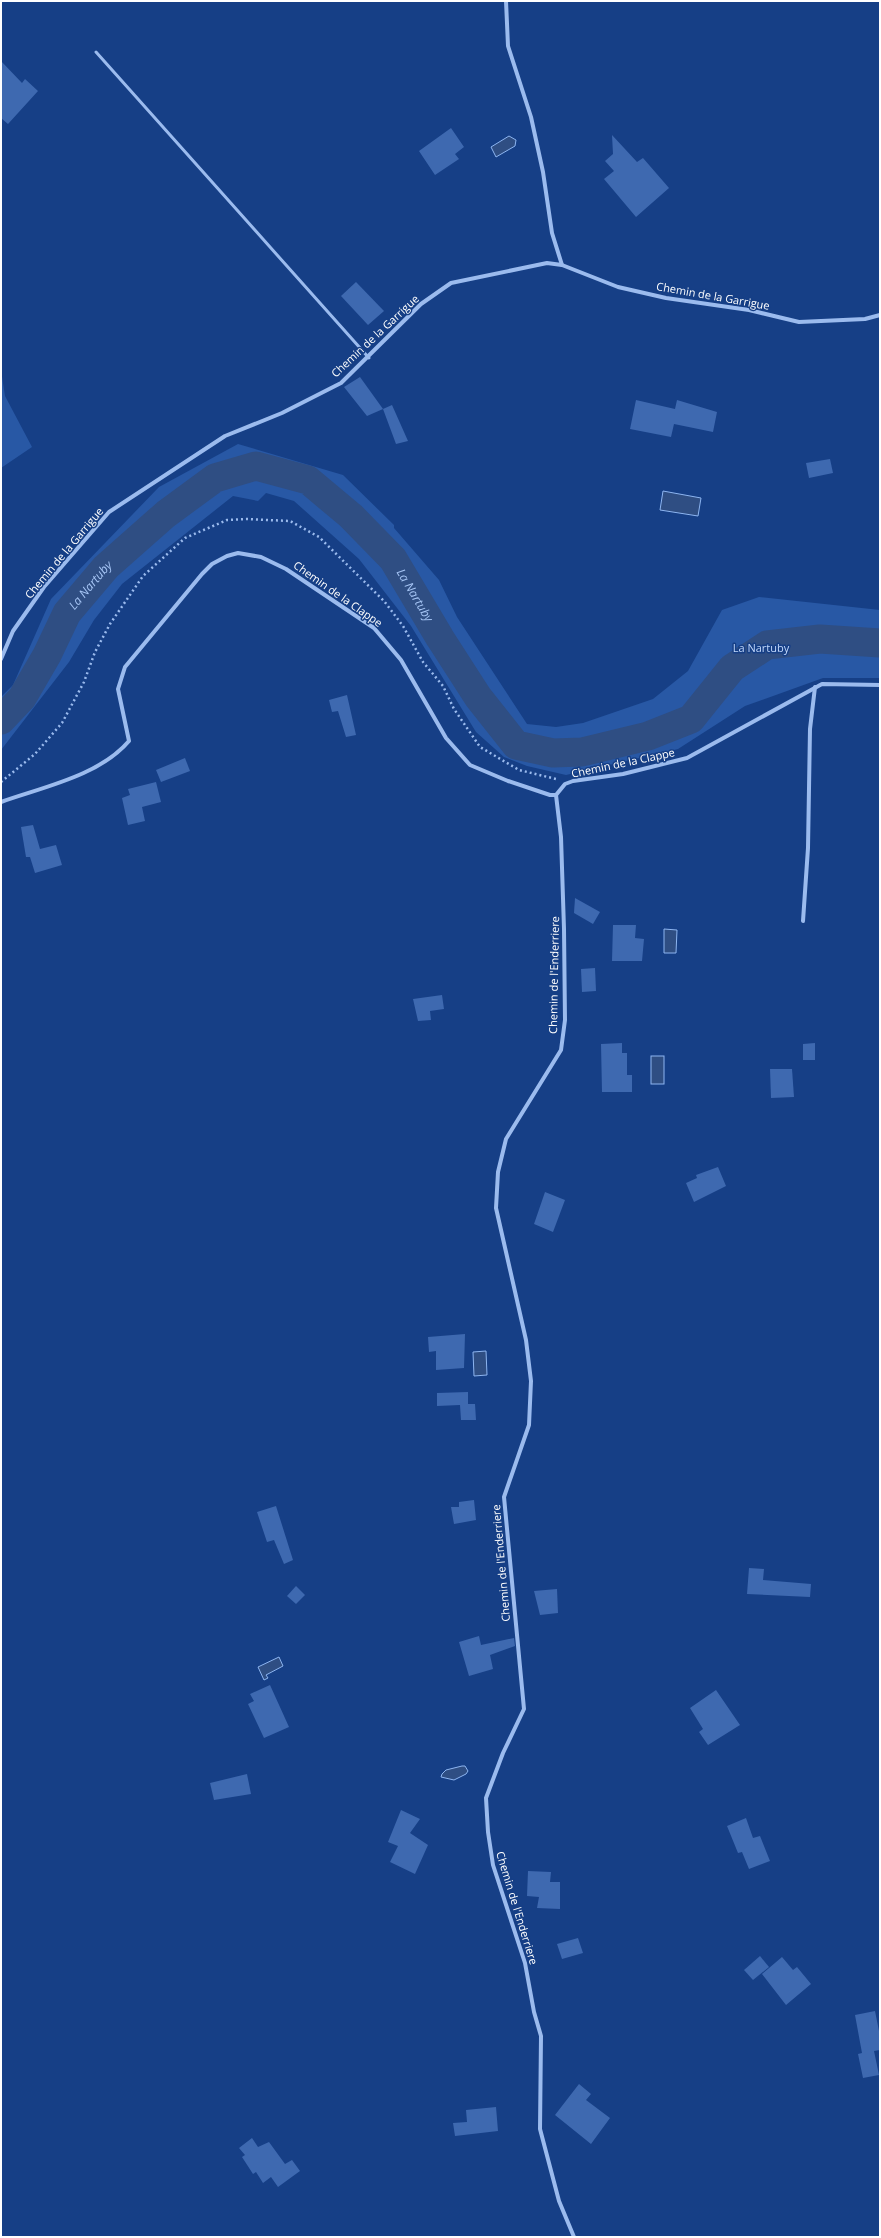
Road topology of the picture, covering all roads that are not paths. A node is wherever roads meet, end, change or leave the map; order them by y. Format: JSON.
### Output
{"nodes":[{"id":1,"x":506,"y":1,"type":"edge"},
{"id":2,"x":96,"y":52,"type":"dead end"},
{"id":3,"x":562,"y":265,"type":"junction"},
{"id":4,"x":880,"y":315,"type":"edge"},
{"id":5,"x":369,"y":358,"type":"junction"},
{"id":6,"x":1,"y":659,"type":"edge"},
{"id":7,"x":880,"y":685,"type":"edge"},
{"id":8,"x":815,"y":687,"type":"junction"},
{"id":9,"x":556,"y":795,"type":"junction"},
{"id":10,"x":1,"y":802,"type":"edge"},
{"id":11,"x":803,"y":921,"type":"dead end"},
{"id":12,"x":574,"y":2237,"type":"edge"}],
"edges":[{"from":1,"to":3,"type":"street"},
{"from":2,"to":5,"type":"lane"},
{"from":3,"to":4,"type":"street","name":"Chemin de la Garrigue"},
{"from":3,"to":5,"type":"street","name":"Chemin de la Garrigue"},
{"from":5,"to":6,"type":"street","name":"Chemin de la Garrigue"},
{"from":7,"to":8,"type":"street","name":"Chemin de la Clappe"},
{"from":8,"to":9,"type":"street","name":"Chemin de la Clappe"},
{"from":8,"to":11,"type":"street"},
{"from":9,"to":10,"type":"street","name":"Chemin de la Clappe"},
{"from":9,"to":12,"type":"street","name":"Chemin de l'Enderriere"}]}
